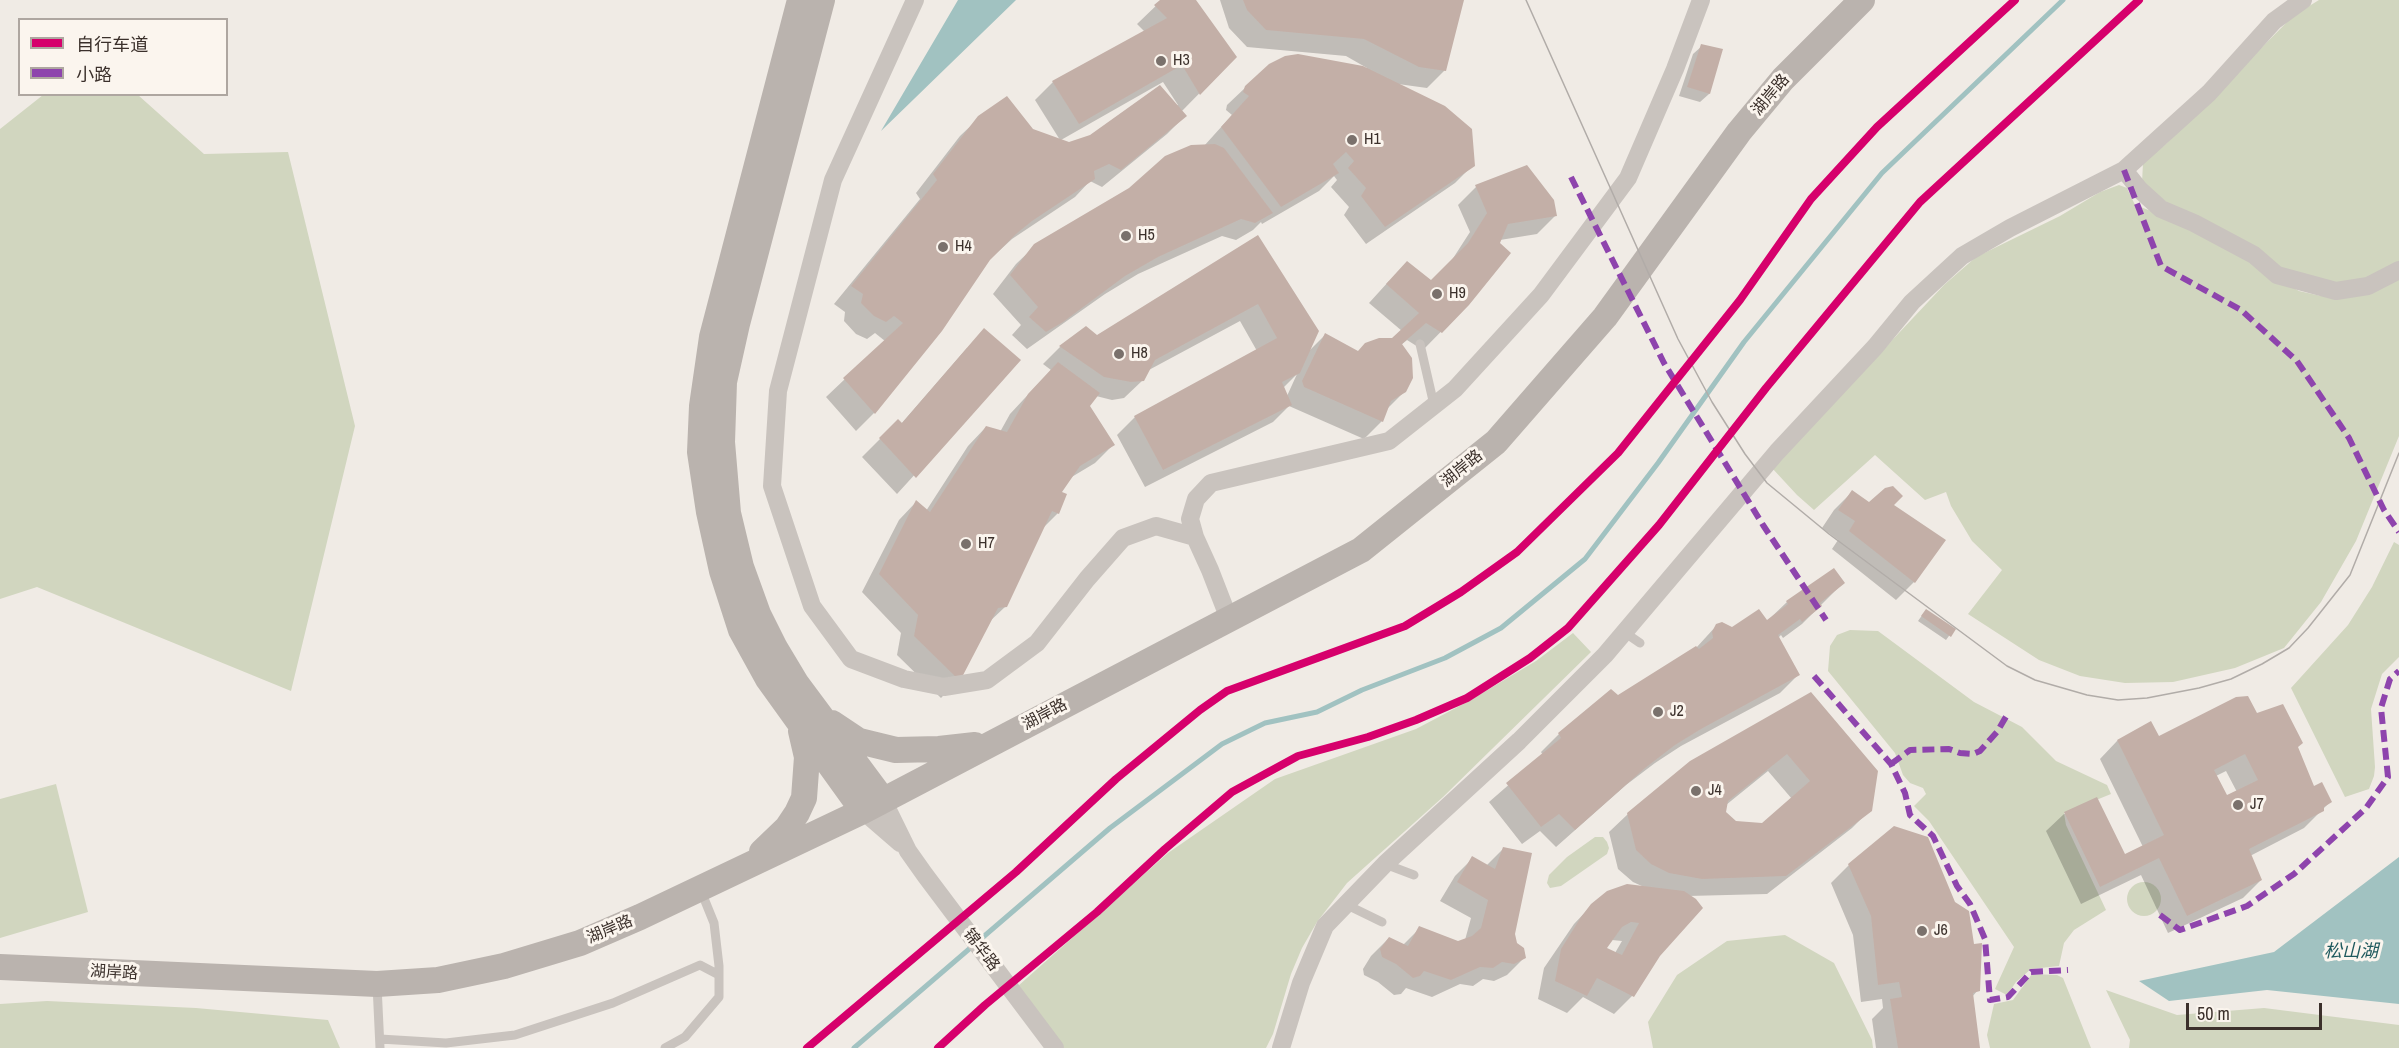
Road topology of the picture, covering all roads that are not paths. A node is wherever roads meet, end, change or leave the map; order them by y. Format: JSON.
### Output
{"nodes":[{"id":1,"x":800,"y":0,"type":"edge"},
{"id":2,"x":822,"y":0,"type":"edge"},
{"id":3,"x":915,"y":0,"type":"edge"},
{"id":4,"x":1701,"y":0,"type":"edge"},
{"id":5,"x":1862,"y":0,"type":"edge"},
{"id":6,"x":2302,"y":0,"type":"edge"},
{"id":7,"x":2124,"y":170,"type":"junction"},
{"id":8,"x":2399,"y":270,"type":"edge"},
{"id":9,"x":1420,"y":344,"type":"dead end"},
{"id":10,"x":1434,"y":405,"type":"junction"},
{"id":11,"x":1194,"y":537,"type":"junction"},
{"id":12,"x":1229,"y":619,"type":"junction"},
{"id":13,"x":1624,"y":632,"type":"junction"},
{"id":14,"x":1640,"y":643,"type":"dead end"},
{"id":15,"x":807,"y":715,"type":"junction"},
{"id":16,"x":993,"y":742,"type":"junction"},
{"id":17,"x":873,"y":805,"type":"junction"},
{"id":18,"x":1385,"y":864,"type":"junction"},
{"id":19,"x":739,"y":871,"type":"junction"},
{"id":20,"x":1414,"y":875,"type":"dead end"},
{"id":21,"x":700,"y":889,"type":"junction"},
{"id":22,"x":1346,"y":904,"type":"junction"},
{"id":23,"x":1382,"y":922,"type":"dead end"},
{"id":24,"x":0,"y":967,"type":"edge"},
{"id":25,"x":719,"y":975,"type":"junction"},
{"id":26,"x":377,"y":984,"type":"junction"},
{"id":27,"x":380,"y":1044,"type":"edge"},
{"id":28,"x":1283,"y":1047,"type":"edge"},
{"id":29,"x":665,"y":1048,"type":"edge"},
{"id":30,"x":1055,"y":1048,"type":"edge"}],
"edges":[{"from":1,"to":15,"type":"street"},
{"from":2,"to":15,"type":"street"},
{"from":3,"to":11,"type":"street"},
{"from":4,"to":10,"type":"street"},
{"from":5,"to":12,"type":"street","name":"湖岸路"},
{"from":6,"to":7,"type":"street"},
{"from":7,"to":8,"type":"street"},
{"from":7,"to":13,"type":"street"},
{"from":9,"to":10,"type":"lane"},
{"from":10,"to":11,"type":"street"},
{"from":11,"to":12,"type":"street"},
{"from":12,"to":16,"type":"street","name":"湖岸路"},
{"from":13,"to":14,"type":"lane"},
{"from":13,"to":18,"type":"street"},
{"from":15,"to":16,"type":"street"},
{"from":15,"to":17,"type":"street"},
{"from":15,"to":19,"type":"street"},
{"from":16,"to":17,"type":"street","name":"湖岸路"},
{"from":17,"to":19,"type":"street","name":"湖岸路"},
{"from":17,"to":30,"type":"street","name":"锦华路"},
{"from":18,"to":20,"type":"lane"},
{"from":18,"to":22,"type":"street"},
{"from":19,"to":21,"type":"street","name":"湖岸路"},
{"from":21,"to":25,"type":"lane"},
{"from":21,"to":26,"type":"street","name":"湖岸路"},
{"from":22,"to":23,"type":"lane"},
{"from":22,"to":28,"type":"street"},
{"from":24,"to":26,"type":"street","name":"湖岸路"},
{"from":25,"to":27,"type":"lane"},
{"from":25,"to":29,"type":"lane"},
{"from":26,"to":27,"type":"lane"}]}
